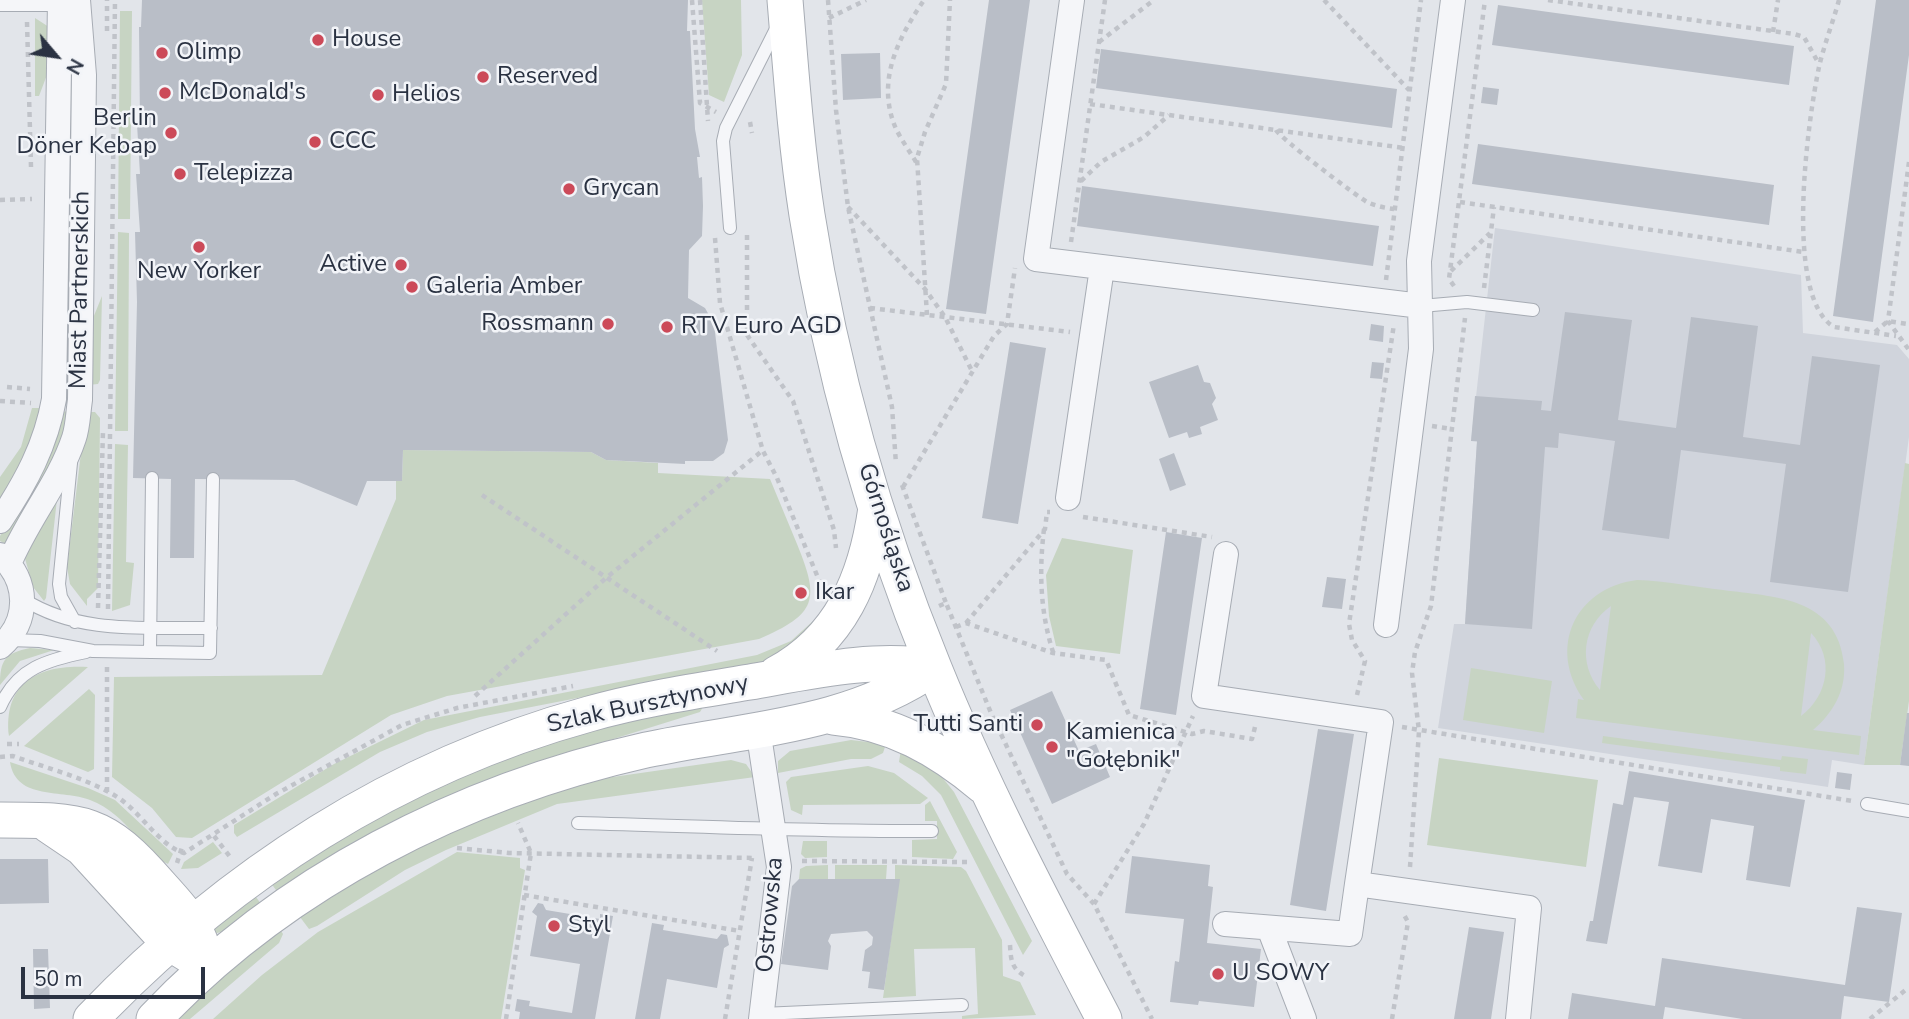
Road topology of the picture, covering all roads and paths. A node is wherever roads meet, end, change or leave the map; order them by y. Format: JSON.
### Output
{"nodes":[{"id":1,"x":115,"y":0,"type":"edge"},
{"id":2,"x":692,"y":0,"type":"edge"},
{"id":3,"x":700,"y":0,"type":"edge"},
{"id":4,"x":828,"y":0,"type":"edge"},
{"id":5,"x":866,"y":0,"type":"edge"},
{"id":6,"x":924,"y":0,"type":"edge"},
{"id":7,"x":950,"y":0,"type":"edge"},
{"id":8,"x":1072,"y":0,"type":"edge"},
{"id":9,"x":1105,"y":0,"type":"edge"},
{"id":10,"x":1154,"y":0,"type":"edge"},
{"id":11,"x":1324,"y":0,"type":"edge"},
{"id":12,"x":1421,"y":0,"type":"edge"},
{"id":13,"x":1453,"y":0,"type":"edge"},
{"id":14,"x":1485,"y":0,"type":"edge"},
{"id":15,"x":1548,"y":0,"type":"edge"},
{"id":16,"x":1777,"y":0,"type":"edge"},
{"id":17,"x":1839,"y":0,"type":"edge"},
{"id":18,"x":66,"y":2,"type":"edge"},
{"id":19,"x":0,"y":5,"type":"edge"},
{"id":20,"x":27,"y":5,"type":"junction"},
{"id":21,"x":785,"y":5,"type":"edge"},
{"id":22,"x":829,"y":18,"type":"junction"},
{"id":23,"x":1773,"y":32,"type":"junction"},
{"id":24,"x":1099,"y":42,"type":"junction"},
{"id":25,"x":1820,"y":65,"type":"junction"},
{"id":26,"x":1410,"y":91,"type":"junction"},
{"id":27,"x":1090,"y":104,"type":"junction"},
{"id":28,"x":707,"y":107,"type":"junction"},
{"id":29,"x":1169,"y":115,"type":"junction"},
{"id":30,"x":729,"y":119,"type":"junction"},
{"id":31,"x":1276,"y":129,"type":"junction"},
{"id":32,"x":709,"y":133,"type":"dead end"},
{"id":33,"x":1404,"y":148,"type":"junction"},
{"id":34,"x":1909,"y":162,"type":"edge"},
{"id":35,"x":918,"y":164,"type":"junction"},
{"id":36,"x":31,"y":171,"type":"dead end"},
{"id":37,"x":1079,"y":183,"type":"junction"},
{"id":38,"x":31,"y":185,"type":"dead end"},
{"id":39,"x":32,"y":199,"type":"junction"},
{"id":40,"x":0,"y":200,"type":"edge"},
{"id":41,"x":1460,"y":202,"type":"junction"},
{"id":42,"x":848,"y":207,"type":"junction"},
{"id":43,"x":1494,"y":207,"type":"junction"},
{"id":44,"x":1395,"y":209,"type":"junction"},
{"id":45,"x":32,"y":212,"type":"dead end"},
{"id":46,"x":715,"y":224,"type":"dead end"},
{"id":47,"x":747,"y":226,"type":"dead end"},
{"id":48,"x":730,"y":228,"type":"dead end"},
{"id":49,"x":1491,"y":231,"type":"junction"},
{"id":50,"x":1803,"y":252,"type":"junction"},
{"id":51,"x":1068,"y":263,"type":"junction"},
{"id":52,"x":1102,"y":268,"type":"junction"},
{"id":53,"x":1450,"y":271,"type":"junction"},
{"id":54,"x":925,"y":289,"type":"junction"},
{"id":55,"x":1384,"y":302,"type":"junction"},
{"id":56,"x":1467,"y":302,"type":"junction"},
{"id":57,"x":1482,"y":303,"type":"junction"},
{"id":58,"x":1421,"y":306,"type":"junction"},
{"id":59,"x":870,"y":308,"type":"junction"},
{"id":60,"x":1533,"y":310,"type":"dead end"},
{"id":61,"x":926,"y":315,"type":"junction"},
{"id":62,"x":945,"y":317,"type":"junction"},
{"id":63,"x":1888,"y":321,"type":"junction"},
{"id":64,"x":1007,"y":324,"type":"junction"},
{"id":65,"x":1908,"y":324,"type":"edge"},
{"id":66,"x":1875,"y":333,"type":"junction"},
{"id":67,"x":1092,"y":335,"type":"junction"},
{"id":68,"x":1896,"y":336,"type":"junction"},
{"id":69,"x":1909,"y":350,"type":"edge"},
{"id":70,"x":972,"y":371,"type":"junction"},
{"id":71,"x":32,"y":376,"type":"dead end"},
{"id":72,"x":28,"y":416,"type":"dead end"},
{"id":73,"x":75,"y":436,"type":"junction"},
{"id":74,"x":763,"y":451,"type":"junction"},
{"id":75,"x":897,"y":470,"type":"dead end"},
{"id":76,"x":152,"y":478,"type":"dead end"},
{"id":77,"x":900,"y":478,"type":"dead end"},
{"id":78,"x":213,"y":479,"type":"dead end"},
{"id":79,"x":482,"y":495,"type":"dead end"},
{"id":80,"x":890,"y":496,"type":"junction"},
{"id":81,"x":1068,"y":509,"type":"junction"},
{"id":82,"x":0,"y":521,"type":"edge"},
{"id":83,"x":1045,"y":528,"type":"junction"},
{"id":84,"x":1223,"y":546,"type":"joint"},
{"id":85,"x":836,"y":551,"type":"dead end"},
{"id":86,"x":5,"y":559,"type":"edge"},
{"id":87,"x":606,"y":578,"type":"junction"},
{"id":88,"x":821,"y":585,"type":"dead end"},
{"id":89,"x":23,"y":599,"type":"junction"},
{"id":90,"x":946,"y":603,"type":"dead end"},
{"id":91,"x":76,"y":622,"type":"junction"},
{"id":92,"x":966,"y":623,"type":"junction"},
{"id":93,"x":1386,"y":625,"type":"dead end"},
{"id":94,"x":108,"y":626,"type":"junction"},
{"id":95,"x":150,"y":627,"type":"junction"},
{"id":96,"x":956,"y":627,"type":"dead end"},
{"id":97,"x":211,"y":628,"type":"junction"},
{"id":98,"x":4,"y":644,"type":"edge"},
{"id":99,"x":93,"y":651,"type":"junction"},
{"id":100,"x":107,"y":651,"type":"junction"},
{"id":101,"x":150,"y":651,"type":"junction"},
{"id":102,"x":717,"y":651,"type":"dead end"},
{"id":103,"x":1053,"y":653,"type":"junction"},
{"id":104,"x":933,"y":668,"type":"junction"},
{"id":105,"x":768,"y":679,"type":"junction"},
{"id":106,"x":578,"y":685,"type":"dead end"},
{"id":107,"x":475,"y":695,"type":"dead end"},
{"id":108,"x":0,"y":707,"type":"edge"},
{"id":109,"x":1196,"y":708,"type":"dead end"},
{"id":110,"x":830,"y":717,"type":"junction"},
{"id":111,"x":1258,"y":718,"type":"dead end"},
{"id":112,"x":1350,"y":718,"type":"junction"},
{"id":113,"x":1381,"y":722,"type":"junction"},
{"id":114,"x":758,"y":729,"type":"junction"},
{"id":115,"x":1419,"y":731,"type":"junction"},
{"id":116,"x":1188,"y":733,"type":"junction"},
{"id":117,"x":7,"y":744,"type":"dead end"},
{"id":118,"x":19,"y":744,"type":"dead end"},
{"id":119,"x":0,"y":757,"type":"edge"},
{"id":120,"x":987,"y":790,"type":"junction"},
{"id":121,"x":107,"y":792,"type":"junction"},
{"id":122,"x":1867,"y":804,"type":"joint"},
{"id":123,"x":1909,"y":811,"type":"edge"},
{"id":124,"x":0,"y":816,"type":"edge"},
{"id":125,"x":518,"y":823,"type":"dead end"},
{"id":126,"x":579,"y":824,"type":"dead end"},
{"id":127,"x":775,"y":829,"type":"junction"},
{"id":128,"x":932,"y":831,"type":"dead end"},
{"id":129,"x":214,"y":836,"type":"junction"},
{"id":130,"x":183,"y":844,"type":"dead end"},
{"id":131,"x":457,"y":848,"type":"dead end"},
{"id":132,"x":223,"y":849,"type":"dead end"},
{"id":133,"x":181,"y":852,"type":"junction"},
{"id":134,"x":531,"y":853,"type":"junction"},
{"id":135,"x":752,"y":858,"type":"junction"},
{"id":136,"x":779,"y":860,"type":"junction"},
{"id":137,"x":969,"y":862,"type":"dead end"},
{"id":138,"x":176,"y":866,"type":"dead end"},
{"id":139,"x":1357,"y":884,"type":"junction"},
{"id":140,"x":1399,"y":889,"type":"junction"},
{"id":141,"x":524,"y":895,"type":"junction"},
{"id":142,"x":1094,"y":904,"type":"dead end"},
{"id":143,"x":1226,"y":923,"type":"dead end"},
{"id":144,"x":1269,"y":928,"type":"junction"},
{"id":145,"x":740,"y":930,"type":"junction"},
{"id":146,"x":180,"y":932,"type":"junction"},
{"id":147,"x":1010,"y":945,"type":"dead end"},
{"id":148,"x":209,"y":968,"type":"junction"},
{"id":149,"x":1025,"y":976,"type":"dead end"},
{"id":150,"x":1909,"y":979,"type":"edge"},
{"id":151,"x":1908,"y":989,"type":"edge"},
{"id":152,"x":962,"y":1005,"type":"dead end"},
{"id":153,"x":761,"y":1016,"type":"edge"},
{"id":154,"x":91,"y":1019,"type":"edge"},
{"id":155,"x":154,"y":1019,"type":"edge"},
{"id":156,"x":506,"y":1019,"type":"edge"},
{"id":157,"x":726,"y":1019,"type":"edge"},
{"id":158,"x":1104,"y":1019,"type":"edge"},
{"id":159,"x":1304,"y":1019,"type":"edge"},
{"id":160,"x":1392,"y":1019,"type":"edge"},
{"id":161,"x":1518,"y":1019,"type":"edge"},
{"id":162,"x":1870,"y":1019,"type":"edge"}],
"edges":[{"from":1,"to":94,"type":"path"},
{"from":2,"to":28,"type":"path"},
{"from":3,"to":28,"type":"path"},
{"from":4,"to":22,"type":"path"},
{"from":5,"to":22,"type":"path"},
{"from":6,"to":35,"type":"path"},
{"from":7,"to":35,"type":"path"},
{"from":8,"to":51,"type":"street"},
{"from":9,"to":24,"type":"path"},
{"from":10,"to":24,"type":"path"},
{"from":11,"to":26,"type":"path"},
{"from":12,"to":26,"type":"path"},
{"from":13,"to":58,"type":"street"},
{"from":14,"to":41,"type":"path"},
{"from":15,"to":23,"type":"path"},
{"from":16,"to":23,"type":"path"},
{"from":17,"to":25,"type":"path"},
{"from":18,"to":20,"type":"lane"},
{"from":18,"to":73,"type":"street","name":"Miast Partnerskich"},
{"from":18,"to":82,"type":"street","name":"Miast Partnerskich"},
{"from":19,"to":20,"type":"lane"},
{"from":20,"to":36,"type":"path"},
{"from":21,"to":30,"type":"lane"},
{"from":21,"to":80,"type":"main road","name":"Górnośląska"},
{"from":22,"to":42,"type":"path"},
{"from":23,"to":25,"type":"path"},
{"from":24,"to":27,"type":"path"},
{"from":25,"to":50,"type":"path"},
{"from":26,"to":33,"type":"path"},
{"from":27,"to":29,"type":"path"},
{"from":27,"to":37,"type":"path"},
{"from":28,"to":30,"type":"path"},
{"from":28,"to":32,"type":"path"},
{"from":29,"to":31,"type":"path"},
{"from":29,"to":37,"type":"path"},
{"from":30,"to":48,"type":"lane"},
{"from":31,"to":33,"type":"path"},
{"from":31,"to":44,"type":"path"},
{"from":33,"to":44,"type":"path"},
{"from":34,"to":63,"type":"path"},
{"from":35,"to":54,"type":"path"},
{"from":37,"to":51,"type":"path"},
{"from":38,"to":39,"type":"path"},
{"from":39,"to":40,"type":"path"},
{"from":39,"to":45,"type":"path"},
{"from":41,"to":43,"type":"path"},
{"from":41,"to":53,"type":"path"},
{"from":42,"to":54,"type":"path"},
{"from":42,"to":59,"type":"path"},
{"from":43,"to":49,"type":"path"},
{"from":43,"to":50,"type":"path"},
{"from":44,"to":55,"type":"path"},
{"from":46,"to":74,"type":"path"},
{"from":47,"to":85,"type":"path"},
{"from":49,"to":53,"type":"path"},
{"from":49,"to":57,"type":"path"},
{"from":50,"to":66,"type":"path"},
{"from":51,"to":52,"type":"street"},
{"from":52,"to":55,"type":"street"},
{"from":52,"to":67,"type":"street"},
{"from":53,"to":56,"type":"path"},
{"from":54,"to":61,"type":"path"},
{"from":54,"to":62,"type":"path"},
{"from":55,"to":58,"type":"street"},
{"from":55,"to":112,"type":"path"},
{"from":56,"to":57,"type":"lane"},
{"from":56,"to":58,"type":"lane"},
{"from":56,"to":115,"type":"path"},
{"from":57,"to":60,"type":"lane"},
{"from":58,"to":93,"type":"street"},
{"from":59,"to":61,"type":"path"},
{"from":59,"to":75,"type":"path"},
{"from":61,"to":62,"type":"path"},
{"from":62,"to":64,"type":"path"},
{"from":62,"to":70,"type":"path"},
{"from":63,"to":65,"type":"path"},
{"from":63,"to":66,"type":"path"},
{"from":63,"to":68,"type":"path"},
{"from":64,"to":67,"type":"path"},
{"from":64,"to":70,"type":"path"},
{"from":66,"to":68,"type":"path"},
{"from":67,"to":81,"type":"street"},
{"from":68,"to":69,"type":"path"},
{"from":70,"to":80,"type":"path"},
{"from":71,"to":72,"type":"path"},
{"from":73,"to":86,"type":"street","name":"Miast Partnerskich"},
{"from":73,"to":91,"type":"lane"},
{"from":74,"to":87,"type":"path"},
{"from":74,"to":88,"type":"path"},
{"from":76,"to":95,"type":"lane"},
{"from":77,"to":80,"type":"path"},
{"from":78,"to":97,"type":"lane"},
{"from":79,"to":87,"type":"path"},
{"from":80,"to":90,"type":"path"},
{"from":80,"to":104,"type":"main road","name":"Górnośląska"},
{"from":80,"to":105,"type":"main road"},
{"from":81,"to":83,"type":"path"},
{"from":81,"to":84,"type":"path"},
{"from":83,"to":92,"type":"path"},
{"from":83,"to":103,"type":"path"},
{"from":84,"to":112,"type":"street"},
{"from":86,"to":89,"type":"street"},
{"from":87,"to":102,"type":"path"},
{"from":87,"to":107,"type":"path"},
{"from":89,"to":91,"type":"lane"},
{"from":89,"to":98,"type":"street"},
{"from":91,"to":94,"type":"lane"},
{"from":92,"to":96,"type":"path"},
{"from":92,"to":103,"type":"path"},
{"from":94,"to":95,"type":"lane"},
{"from":95,"to":97,"type":"lane"},
{"from":95,"to":101,"type":"lane"},
{"from":97,"to":101,"type":"lane"},
{"from":98,"to":99,"type":"lane"},
{"from":99,"to":100,"type":"lane"},
{"from":99,"to":108,"type":"lane"},
{"from":100,"to":101,"type":"lane"},
{"from":100,"to":121,"type":"path"},
{"from":103,"to":116,"type":"path"},
{"from":104,"to":105,"type":"main road","name":"Szlak Bursztynowy"},
{"from":104,"to":110,"type":"main road"},
{"from":104,"to":120,"type":"main road","name":"Górnośląska"},
{"from":105,"to":146,"type":"main road","name":"Szlak Bursztynowy"},
{"from":106,"to":129,"type":"path"},
{"from":109,"to":116,"type":"path"},
{"from":110,"to":114,"type":"main road","name":"Szlak Bursztynowy"},
{"from":110,"to":120,"type":"main road"},
{"from":111,"to":116,"type":"path"},
{"from":112,"to":113,"type":"street"},
{"from":113,"to":115,"type":"path"},
{"from":113,"to":139,"type":"street"},
{"from":114,"to":127,"type":"street","name":"Ostrowska"},
{"from":114,"to":148,"type":"main road","name":"Szlak Bursztynowy"},
{"from":115,"to":122,"type":"path"},
{"from":115,"to":140,"type":"path"},
{"from":116,"to":142,"type":"path"},
{"from":117,"to":118,"type":"path"},
{"from":119,"to":121,"type":"path"},
{"from":120,"to":158,"type":"main road","name":"Górnośląska"},
{"from":121,"to":133,"type":"path"},
{"from":122,"to":123,"type":"lane"},
{"from":124,"to":146,"type":"main road"},
{"from":125,"to":134,"type":"path"},
{"from":126,"to":127,"type":"lane"},
{"from":127,"to":128,"type":"lane"},
{"from":127,"to":136,"type":"street","name":"Ostrowska"},
{"from":129,"to":132,"type":"path"},
{"from":129,"to":133,"type":"path"},
{"from":130,"to":133,"type":"path"},
{"from":131,"to":134,"type":"path"},
{"from":133,"to":138,"type":"path"},
{"from":134,"to":135,"type":"path"},
{"from":134,"to":141,"type":"path"},
{"from":135,"to":136,"type":"path"},
{"from":135,"to":145,"type":"path"},
{"from":136,"to":137,"type":"path"},
{"from":136,"to":153,"type":"street","name":"Ostrowska"},
{"from":139,"to":140,"type":"street"},
{"from":139,"to":144,"type":"street"},
{"from":140,"to":160,"type":"path"},
{"from":140,"to":161,"type":"street"},
{"from":141,"to":145,"type":"path"},
{"from":141,"to":156,"type":"path"},
{"from":143,"to":144,"type":"street"},
{"from":144,"to":159,"type":"street"},
{"from":145,"to":157,"type":"path"},
{"from":146,"to":148,"type":"main road"},
{"from":146,"to":154,"type":"main road","name":"Szlak Bursztynowy"},
{"from":147,"to":149,"type":"path"},
{"from":148,"to":155,"type":"main road","name":"Szlak Bursztynowy"},
{"from":150,"to":151,"type":"path"},
{"from":151,"to":162,"type":"path"},
{"from":152,"to":153,"type":"lane"}]}
